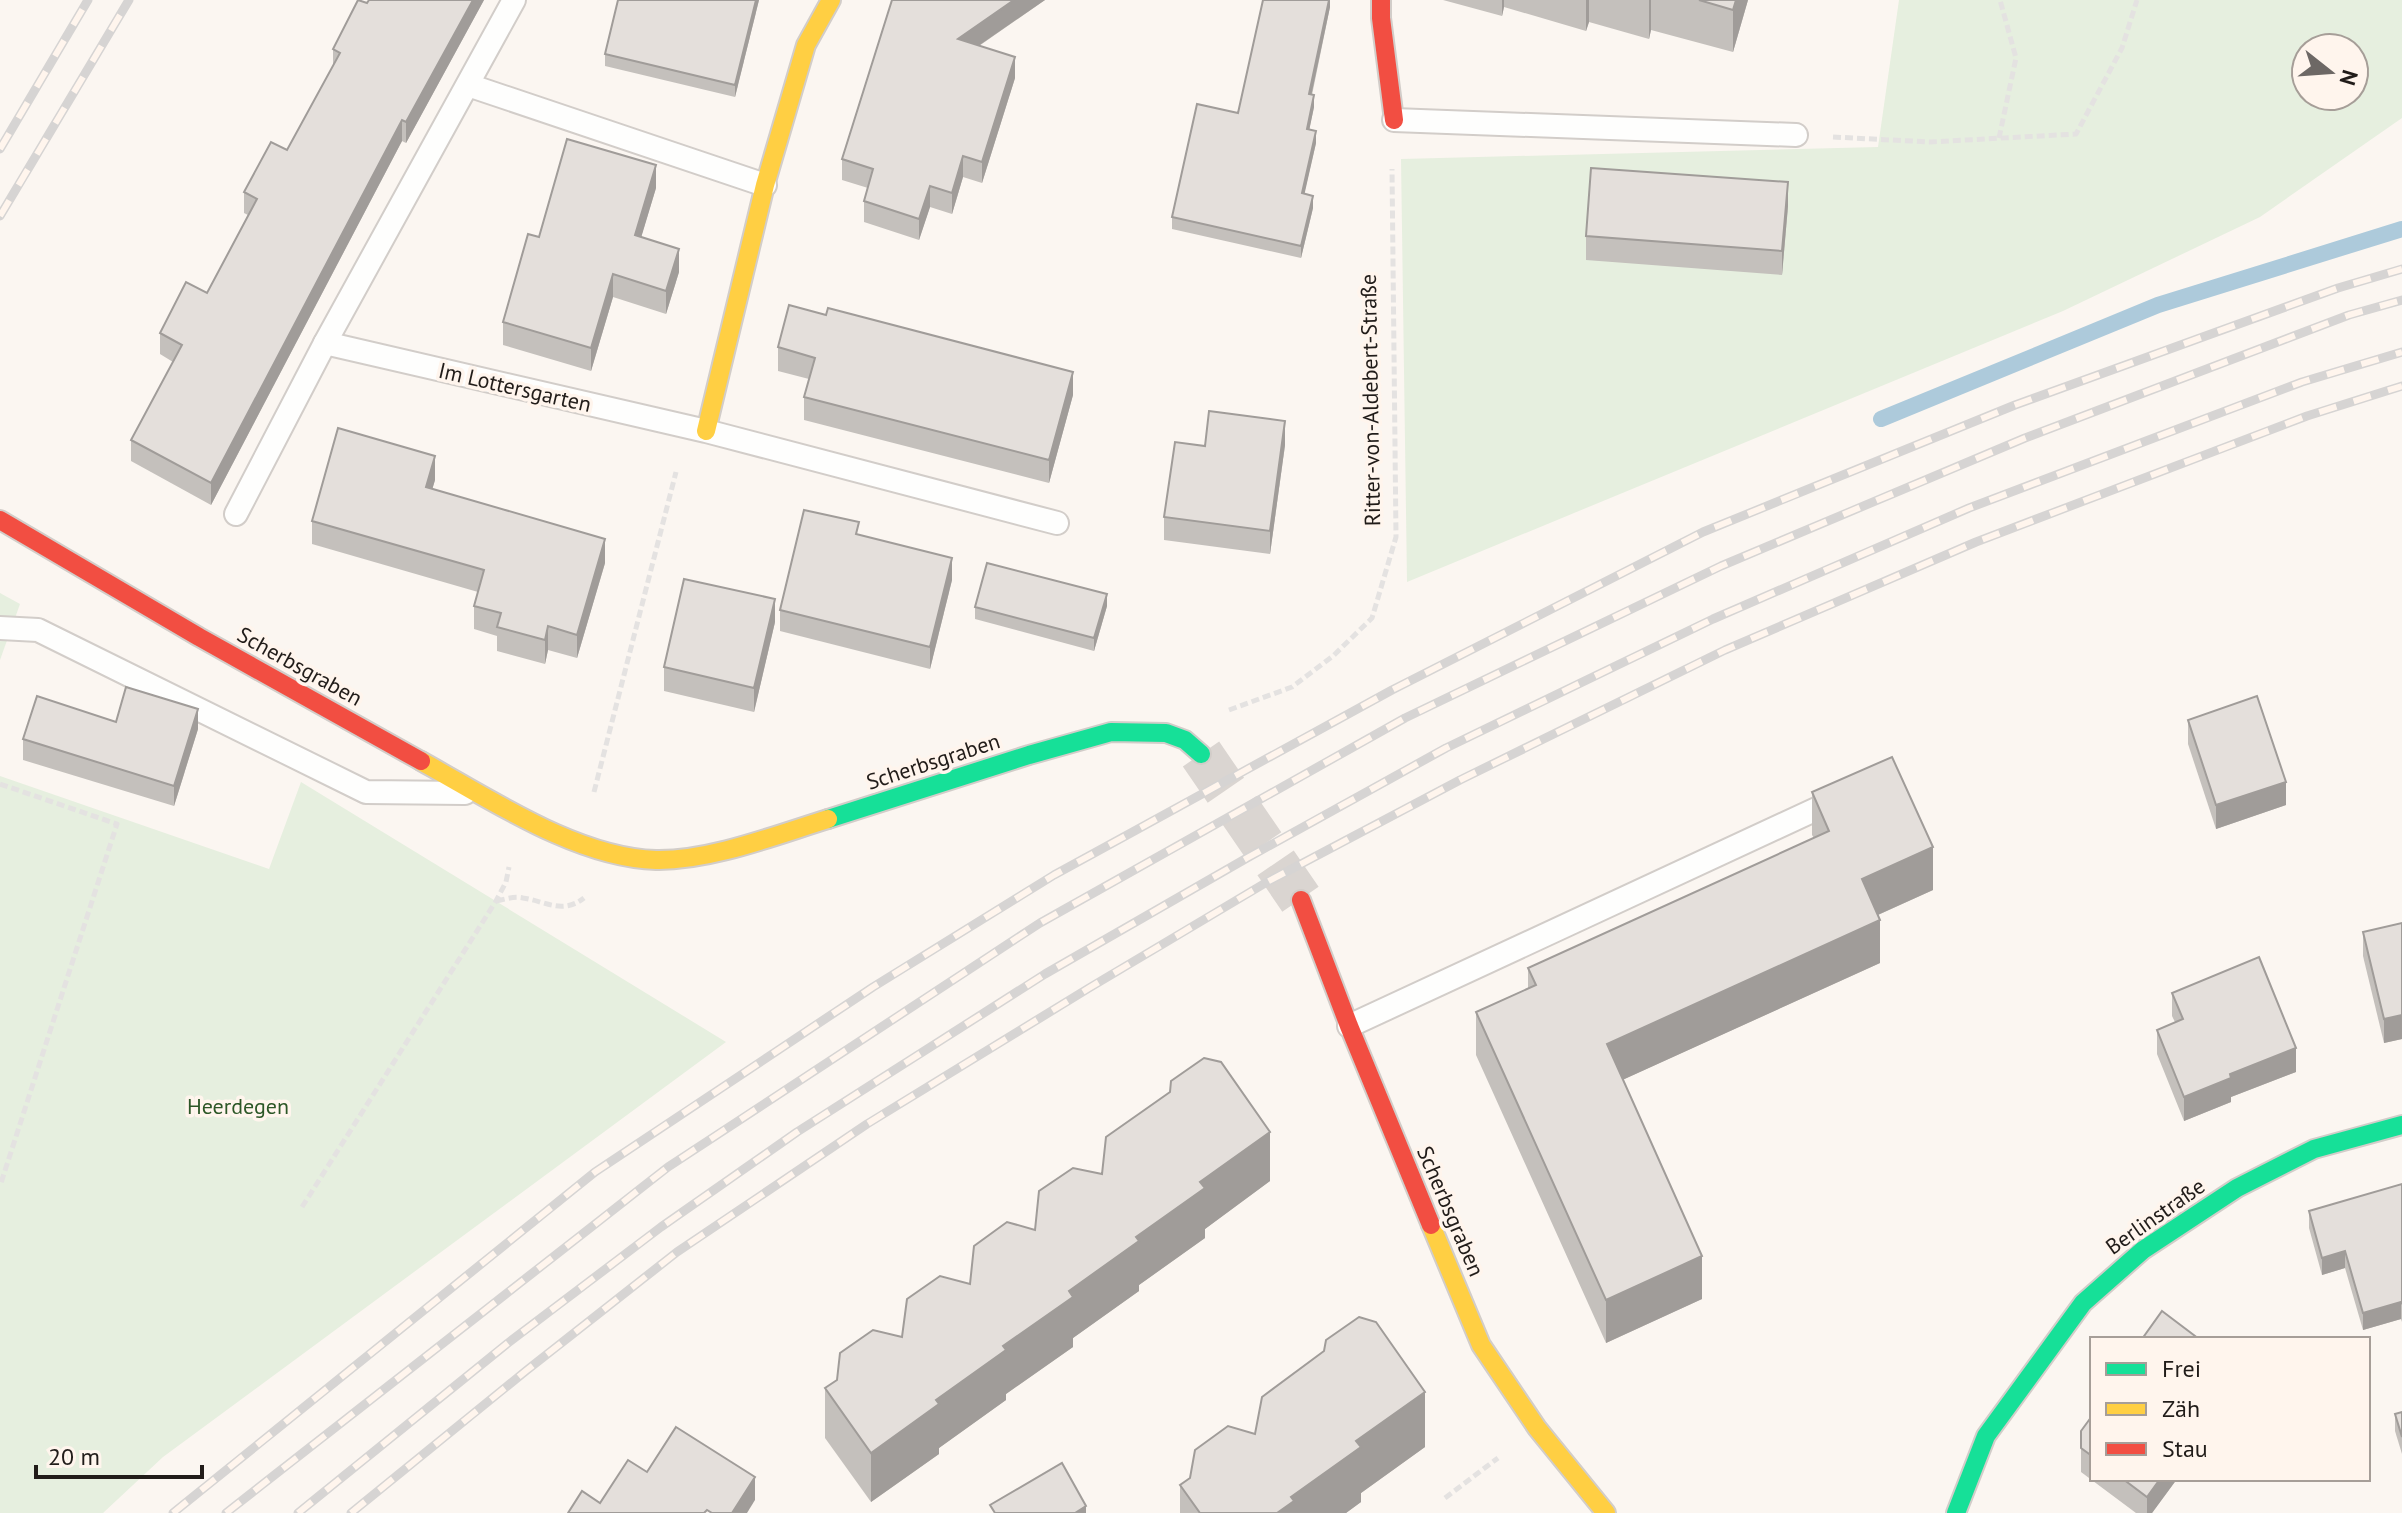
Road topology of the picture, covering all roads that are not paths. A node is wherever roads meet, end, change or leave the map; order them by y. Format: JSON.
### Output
{"nodes":[{"id":1,"x":514,"y":0,"type":"edge"},
{"id":2,"x":831,"y":0,"type":"edge"},
{"id":3,"x":1381,"y":0,"type":"edge"},
{"id":4,"x":468,"y":85,"type":"junction"},
{"id":5,"x":1394,"y":120,"type":"joint"},
{"id":6,"x":1796,"y":135,"type":"road end"},
{"id":7,"x":765,"y":185,"type":"junction"},
{"id":8,"x":325,"y":343,"type":"junction"},
{"id":9,"x":706,"y":431,"type":"junction"},
{"id":10,"x":236,"y":514,"type":"dead end"},
{"id":11,"x":0,"y":520,"type":"edge"},
{"id":12,"x":1057,"y":523,"type":"dead end"},
{"id":13,"x":0,"y":628,"type":"edge"},
{"id":14,"x":1201,"y":754,"type":"tunnel mouth"},
{"id":15,"x":1851,"y":793,"type":"edge"},
{"id":16,"x":482,"y":794,"type":"junction"},
{"id":17,"x":1301,"y":900,"type":"tunnel mouth"},
{"id":18,"x":1349,"y":1026,"type":"junction"},
{"id":19,"x":2402,"y":1125,"type":"edge"},
{"id":20,"x":1606,"y":1513,"type":"edge"},
{"id":21,"x":1956,"y":1513,"type":"edge"}],
"edges":[{"from":1,"to":4,"type":"lane"},
{"from":2,"to":7,"type":"street"},
{"from":3,"to":5,"type":"street"},
{"from":4,"to":7,"type":"lane"},
{"from":4,"to":8,"type":"lane"},
{"from":5,"to":6,"type":"lane"},
{"from":7,"to":9,"type":"street"},
{"from":8,"to":9,"type":"lane","name":"Im Lottersgarten"},
{"from":8,"to":10,"type":"lane"},
{"from":9,"to":12,"type":"lane","name":"Im Lottersgarten"},
{"from":11,"to":16,"type":"street","name":"Scherbsgraben"},
{"from":13,"to":16,"type":"lane"},
{"from":14,"to":16,"type":"street","name":"Scherbsgraben"},
{"from":15,"to":18,"type":"lane"},
{"from":17,"to":18,"type":"street","name":"Scherbsgraben"},
{"from":18,"to":20,"type":"street","name":"Scherbsgraben"},
{"from":19,"to":21,"type":"street","name":"Berlinstraße"}]}
